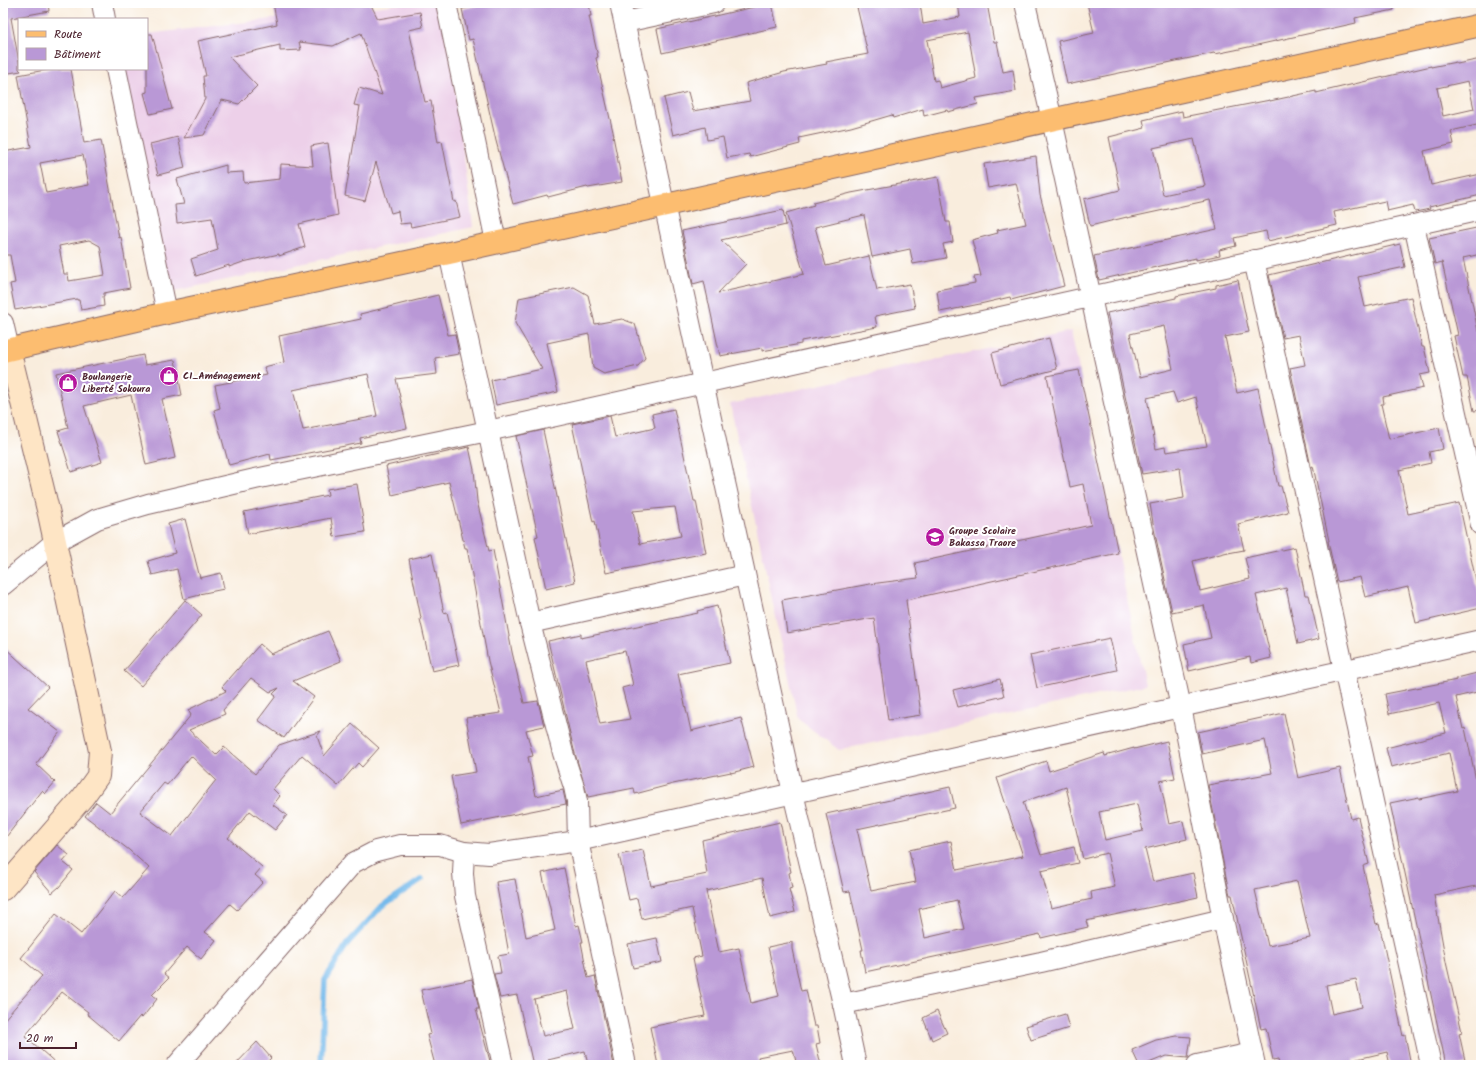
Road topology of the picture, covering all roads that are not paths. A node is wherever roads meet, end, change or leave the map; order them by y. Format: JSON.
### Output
{"nodes":[{"id":1,"x":102,"y":3,"type":"edge"},
{"id":2,"x":446,"y":3,"type":"edge"},
{"id":3,"x":620,"y":3,"type":"edge"},
{"id":4,"x":714,"y":3,"type":"edge"},
{"id":5,"x":1025,"y":3,"type":"edge"},
{"id":6,"x":105,"y":18,"type":"edge"},
{"id":7,"x":625,"y":22,"type":"junction"},
{"id":8,"x":1481,"y":25,"type":"edge"},
{"id":9,"x":116,"y":70,"type":"edge"},
{"id":10,"x":1052,"y":120,"type":"junction"},
{"id":11,"x":664,"y":205,"type":"junction"},
{"id":12,"x":1481,"y":210,"type":"edge"},
{"id":13,"x":1414,"y":225,"type":"junction"},
{"id":14,"x":496,"y":242,"type":"junction"},
{"id":15,"x":449,"y":253,"type":"junction"},
{"id":16,"x":1254,"y":260,"type":"junction"},
{"id":17,"x":1091,"y":296,"type":"junction"},
{"id":18,"x":167,"y":313,"type":"junction"},
{"id":19,"x":3,"y":323,"type":"edge"},
{"id":20,"x":6,"y":350,"type":"edge"},
{"id":21,"x":703,"y":383,"type":"junction"},
{"id":22,"x":488,"y":431,"type":"junction"},
{"id":23,"x":1481,"y":525,"type":"edge"},
{"id":24,"x":55,"y":542,"type":"junction"},
{"id":25,"x":745,"y":574,"type":"junction"},
{"id":26,"x":3,"y":585,"type":"edge"},
{"id":27,"x":530,"y":623,"type":"junction"},
{"id":28,"x":1481,"y":640,"type":"edge"},
{"id":29,"x":1344,"y":670,"type":"junction"},
{"id":30,"x":1181,"y":707,"type":"junction"},
{"id":31,"x":793,"y":793,"type":"junction"},
{"id":32,"x":578,"y":841,"type":"junction"},
{"id":33,"x":464,"y":852,"type":"junction"},
{"id":34,"x":3,"y":890,"type":"edge"},
{"id":35,"x":1223,"y":919,"type":"junction"},
{"id":36,"x":843,"y":1004,"type":"junction"},
{"id":37,"x":1253,"y":1059,"type":"edge"},
{"id":38,"x":177,"y":1065,"type":"edge"},
{"id":39,"x":503,"y":1065,"type":"edge"},
{"id":40,"x":626,"y":1065,"type":"edge"},
{"id":41,"x":856,"y":1065,"type":"edge"},
{"id":42,"x":1197,"y":1065,"type":"edge"},
{"id":43,"x":1431,"y":1065,"type":"edge"}],
"edges":[{"from":1,"to":6,"type":"street"},
{"from":2,"to":14,"type":"street"},
{"from":3,"to":7,"type":"street"},
{"from":4,"to":7,"type":"street"},
{"from":5,"to":10,"type":"street"},
{"from":7,"to":11,"type":"street"},
{"from":8,"to":10,"type":"main road"},
{"from":9,"to":18,"type":"street"},
{"from":10,"to":11,"type":"main road"},
{"from":10,"to":17,"type":"street"},
{"from":11,"to":14,"type":"main road"},
{"from":11,"to":21,"type":"street"},
{"from":12,"to":13,"type":"street"},
{"from":13,"to":16,"type":"street"},
{"from":13,"to":23,"type":"street"},
{"from":14,"to":15,"type":"main road"},
{"from":15,"to":18,"type":"main road"},
{"from":15,"to":22,"type":"street"},
{"from":16,"to":17,"type":"street"},
{"from":16,"to":29,"type":"street"},
{"from":17,"to":21,"type":"street"},
{"from":17,"to":30,"type":"street"},
{"from":18,"to":20,"type":"main road"},
{"from":19,"to":20,"type":"street"},
{"from":20,"to":24,"type":"street"},
{"from":21,"to":22,"type":"street"},
{"from":21,"to":25,"type":"street"},
{"from":22,"to":24,"type":"street"},
{"from":22,"to":27,"type":"street"},
{"from":24,"to":26,"type":"street"},
{"from":24,"to":34,"type":"street"},
{"from":25,"to":27,"type":"street"},
{"from":25,"to":31,"type":"street"},
{"from":27,"to":32,"type":"street"},
{"from":28,"to":29,"type":"street"},
{"from":29,"to":30,"type":"street"},
{"from":29,"to":43,"type":"street"},
{"from":30,"to":31,"type":"street"},
{"from":30,"to":35,"type":"street"},
{"from":31,"to":32,"type":"street"},
{"from":31,"to":36,"type":"street"},
{"from":32,"to":33,"type":"street"},
{"from":32,"to":40,"type":"street"},
{"from":33,"to":38,"type":"street"},
{"from":33,"to":39,"type":"street"},
{"from":35,"to":36,"type":"street"},
{"from":35,"to":37,"type":"street"},
{"from":36,"to":41,"type":"street"},
{"from":37,"to":42,"type":"street"}]}
